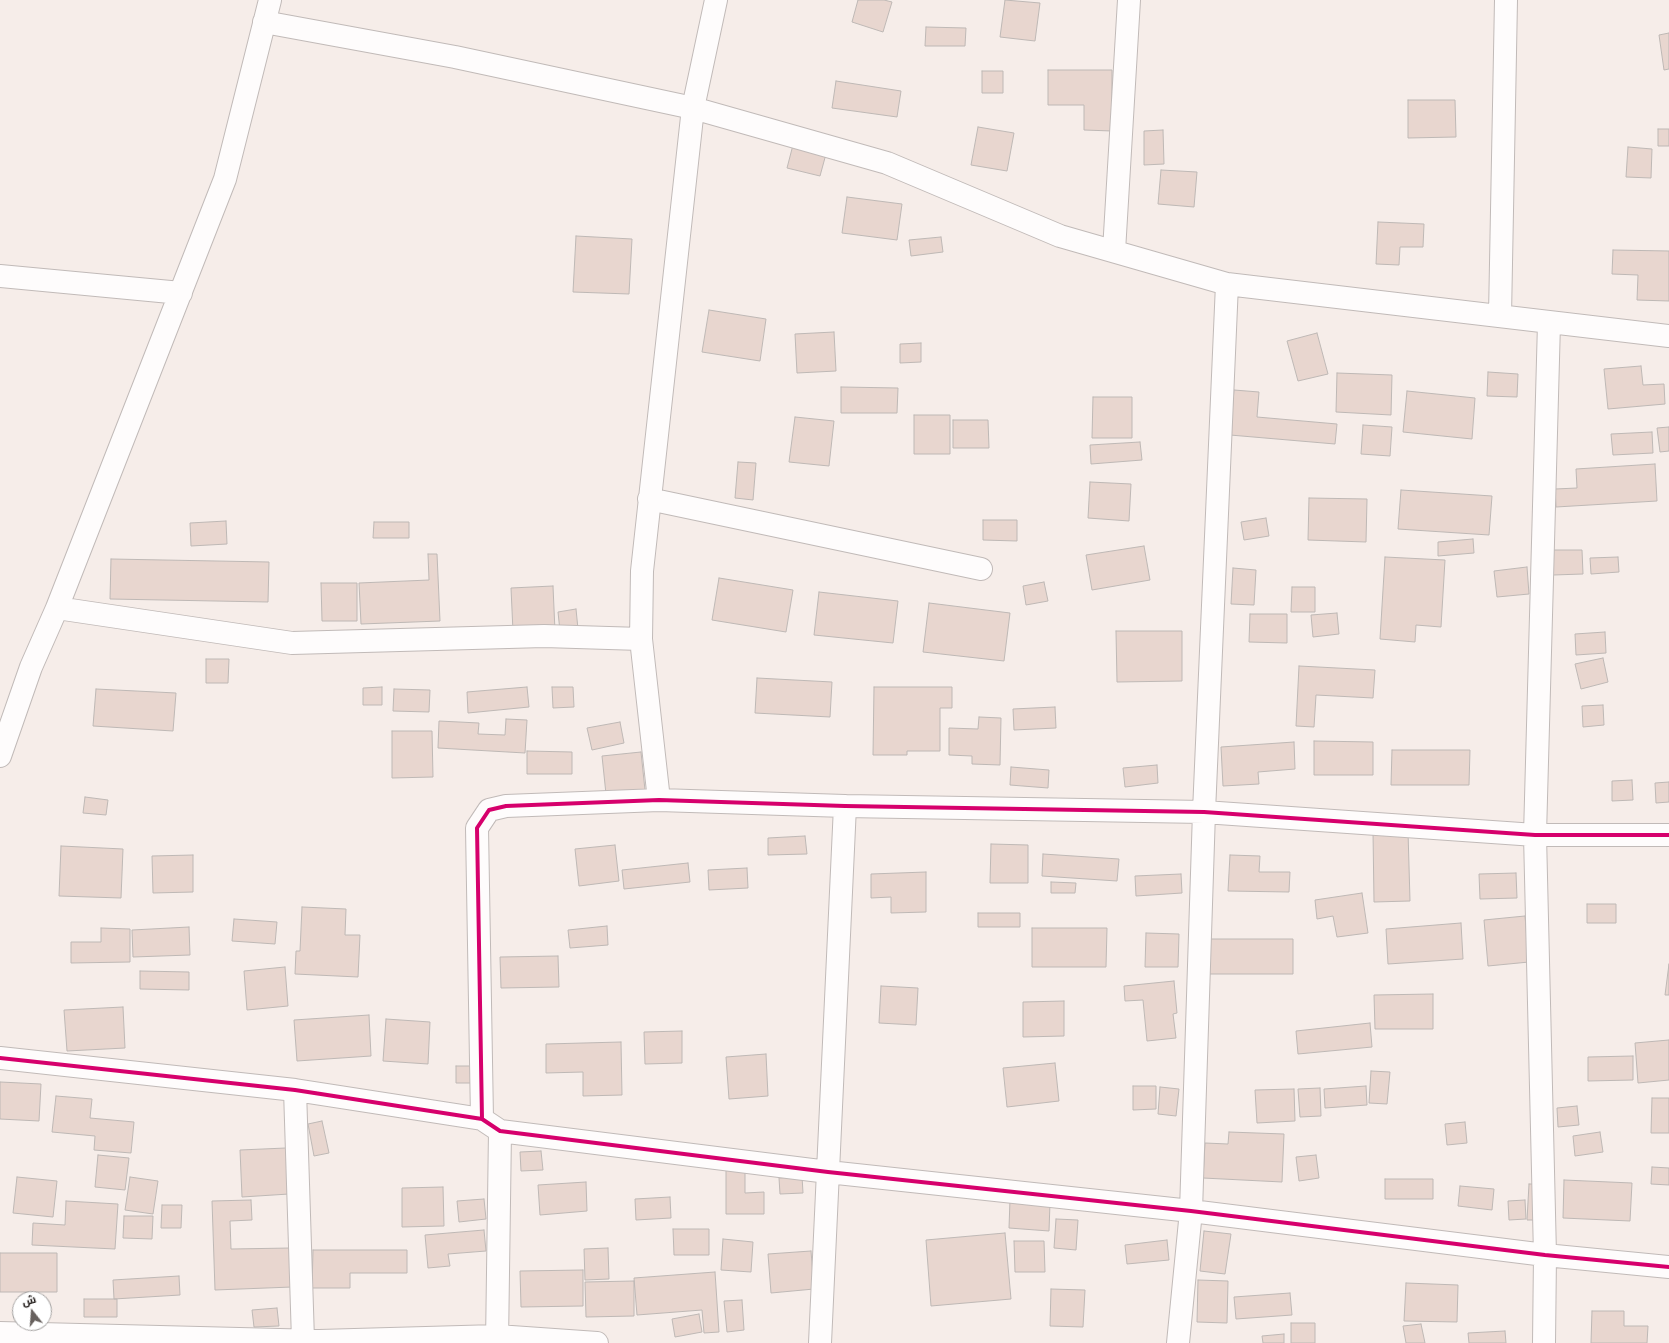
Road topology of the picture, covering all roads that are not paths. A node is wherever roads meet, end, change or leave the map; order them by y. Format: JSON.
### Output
{"nodes":[{"id":1,"x":270,"y":0,"type":"edge"},
{"id":2,"x":716,"y":0,"type":"edge"},
{"id":3,"x":1129,"y":0,"type":"edge"},
{"id":4,"x":1506,"y":0,"type":"edge"},
{"id":5,"x":264,"y":22,"type":"junction"},
{"id":6,"x":693,"y":108,"type":"junction"},
{"id":7,"x":1114,"y":252,"type":"junction"},
{"id":8,"x":0,"y":276,"type":"edge"},
{"id":9,"x":1227,"y":284,"type":"junction"},
{"id":10,"x":181,"y":292,"type":"junction"},
{"id":11,"x":1500,"y":316,"type":"junction"},
{"id":12,"x":1549,"y":323,"type":"junction"},
{"id":13,"x":1669,"y":336,"type":"edge"},
{"id":14,"x":649,"y":499,"type":"junction"},
{"id":15,"x":981,"y":569,"type":"dead end"},
{"id":16,"x":57,"y":608,"type":"junction"},
{"id":17,"x":641,"y":639,"type":"junction"},
{"id":18,"x":0,"y":756,"type":"edge"},
{"id":19,"x":659,"y":800,"type":"junction"},
{"id":20,"x":845,"y":806,"type":"junction"},
{"id":21,"x":1204,"y":812,"type":"junction"},
{"id":22,"x":1536,"y":835,"type":"junction"},
{"id":23,"x":1669,"y":835,"type":"edge"},
{"id":24,"x":0,"y":1058,"type":"edge"},
{"id":25,"x":296,"y":1090,"type":"junction"},
{"id":26,"x":482,"y":1119,"type":"junction"},
{"id":27,"x":500,"y":1131,"type":"junction"},
{"id":28,"x":828,"y":1172,"type":"junction"},
{"id":29,"x":1190,"y":1211,"type":"junction"},
{"id":30,"x":1545,"y":1255,"type":"junction"},
{"id":31,"x":1669,"y":1268,"type":"edge"},
{"id":32,"x":0,"y":1333,"type":"edge"},
{"id":33,"x":497,"y":1339,"type":"edge"},
{"id":34,"x":299,"y":1341,"type":"edge"},
{"id":35,"x":597,"y":1343,"type":"edge"},
{"id":36,"x":820,"y":1343,"type":"edge"},
{"id":37,"x":1178,"y":1343,"type":"edge"},
{"id":38,"x":1544,"y":1343,"type":"edge"}],
"edges":[{"from":1,"to":5,"type":"street"},
{"from":2,"to":6,"type":"street"},
{"from":3,"to":7,"type":"street"},
{"from":4,"to":11,"type":"street"},
{"from":5,"to":6,"type":"street"},
{"from":5,"to":10,"type":"street"},
{"from":6,"to":7,"type":"street"},
{"from":6,"to":14,"type":"street"},
{"from":7,"to":9,"type":"street"},
{"from":8,"to":10,"type":"street"},
{"from":9,"to":11,"type":"street"},
{"from":9,"to":21,"type":"street"},
{"from":10,"to":16,"type":"street"},
{"from":11,"to":12,"type":"street"},
{"from":12,"to":13,"type":"street"},
{"from":12,"to":22,"type":"street"},
{"from":14,"to":15,"type":"street"},
{"from":14,"to":17,"type":"street"},
{"from":16,"to":17,"type":"street"},
{"from":16,"to":18,"type":"street"},
{"from":17,"to":19,"type":"street"},
{"from":19,"to":20,"type":"street"},
{"from":19,"to":26,"type":"street"},
{"from":20,"to":21,"type":"street"},
{"from":20,"to":28,"type":"street"},
{"from":21,"to":22,"type":"street"},
{"from":21,"to":29,"type":"street"},
{"from":22,"to":23,"type":"street"},
{"from":22,"to":30,"type":"street"},
{"from":24,"to":25,"type":"street"},
{"from":25,"to":26,"type":"street"},
{"from":25,"to":34,"type":"street"},
{"from":26,"to":27,"type":"street"},
{"from":27,"to":28,"type":"street"},
{"from":27,"to":33,"type":"street"},
{"from":28,"to":29,"type":"street"},
{"from":28,"to":36,"type":"street"},
{"from":29,"to":30,"type":"street"},
{"from":29,"to":37,"type":"street"},
{"from":30,"to":31,"type":"street"},
{"from":30,"to":38,"type":"street"},
{"from":32,"to":34,"type":"street"},
{"from":33,"to":34,"type":"street"},
{"from":33,"to":35,"type":"street"}]}
